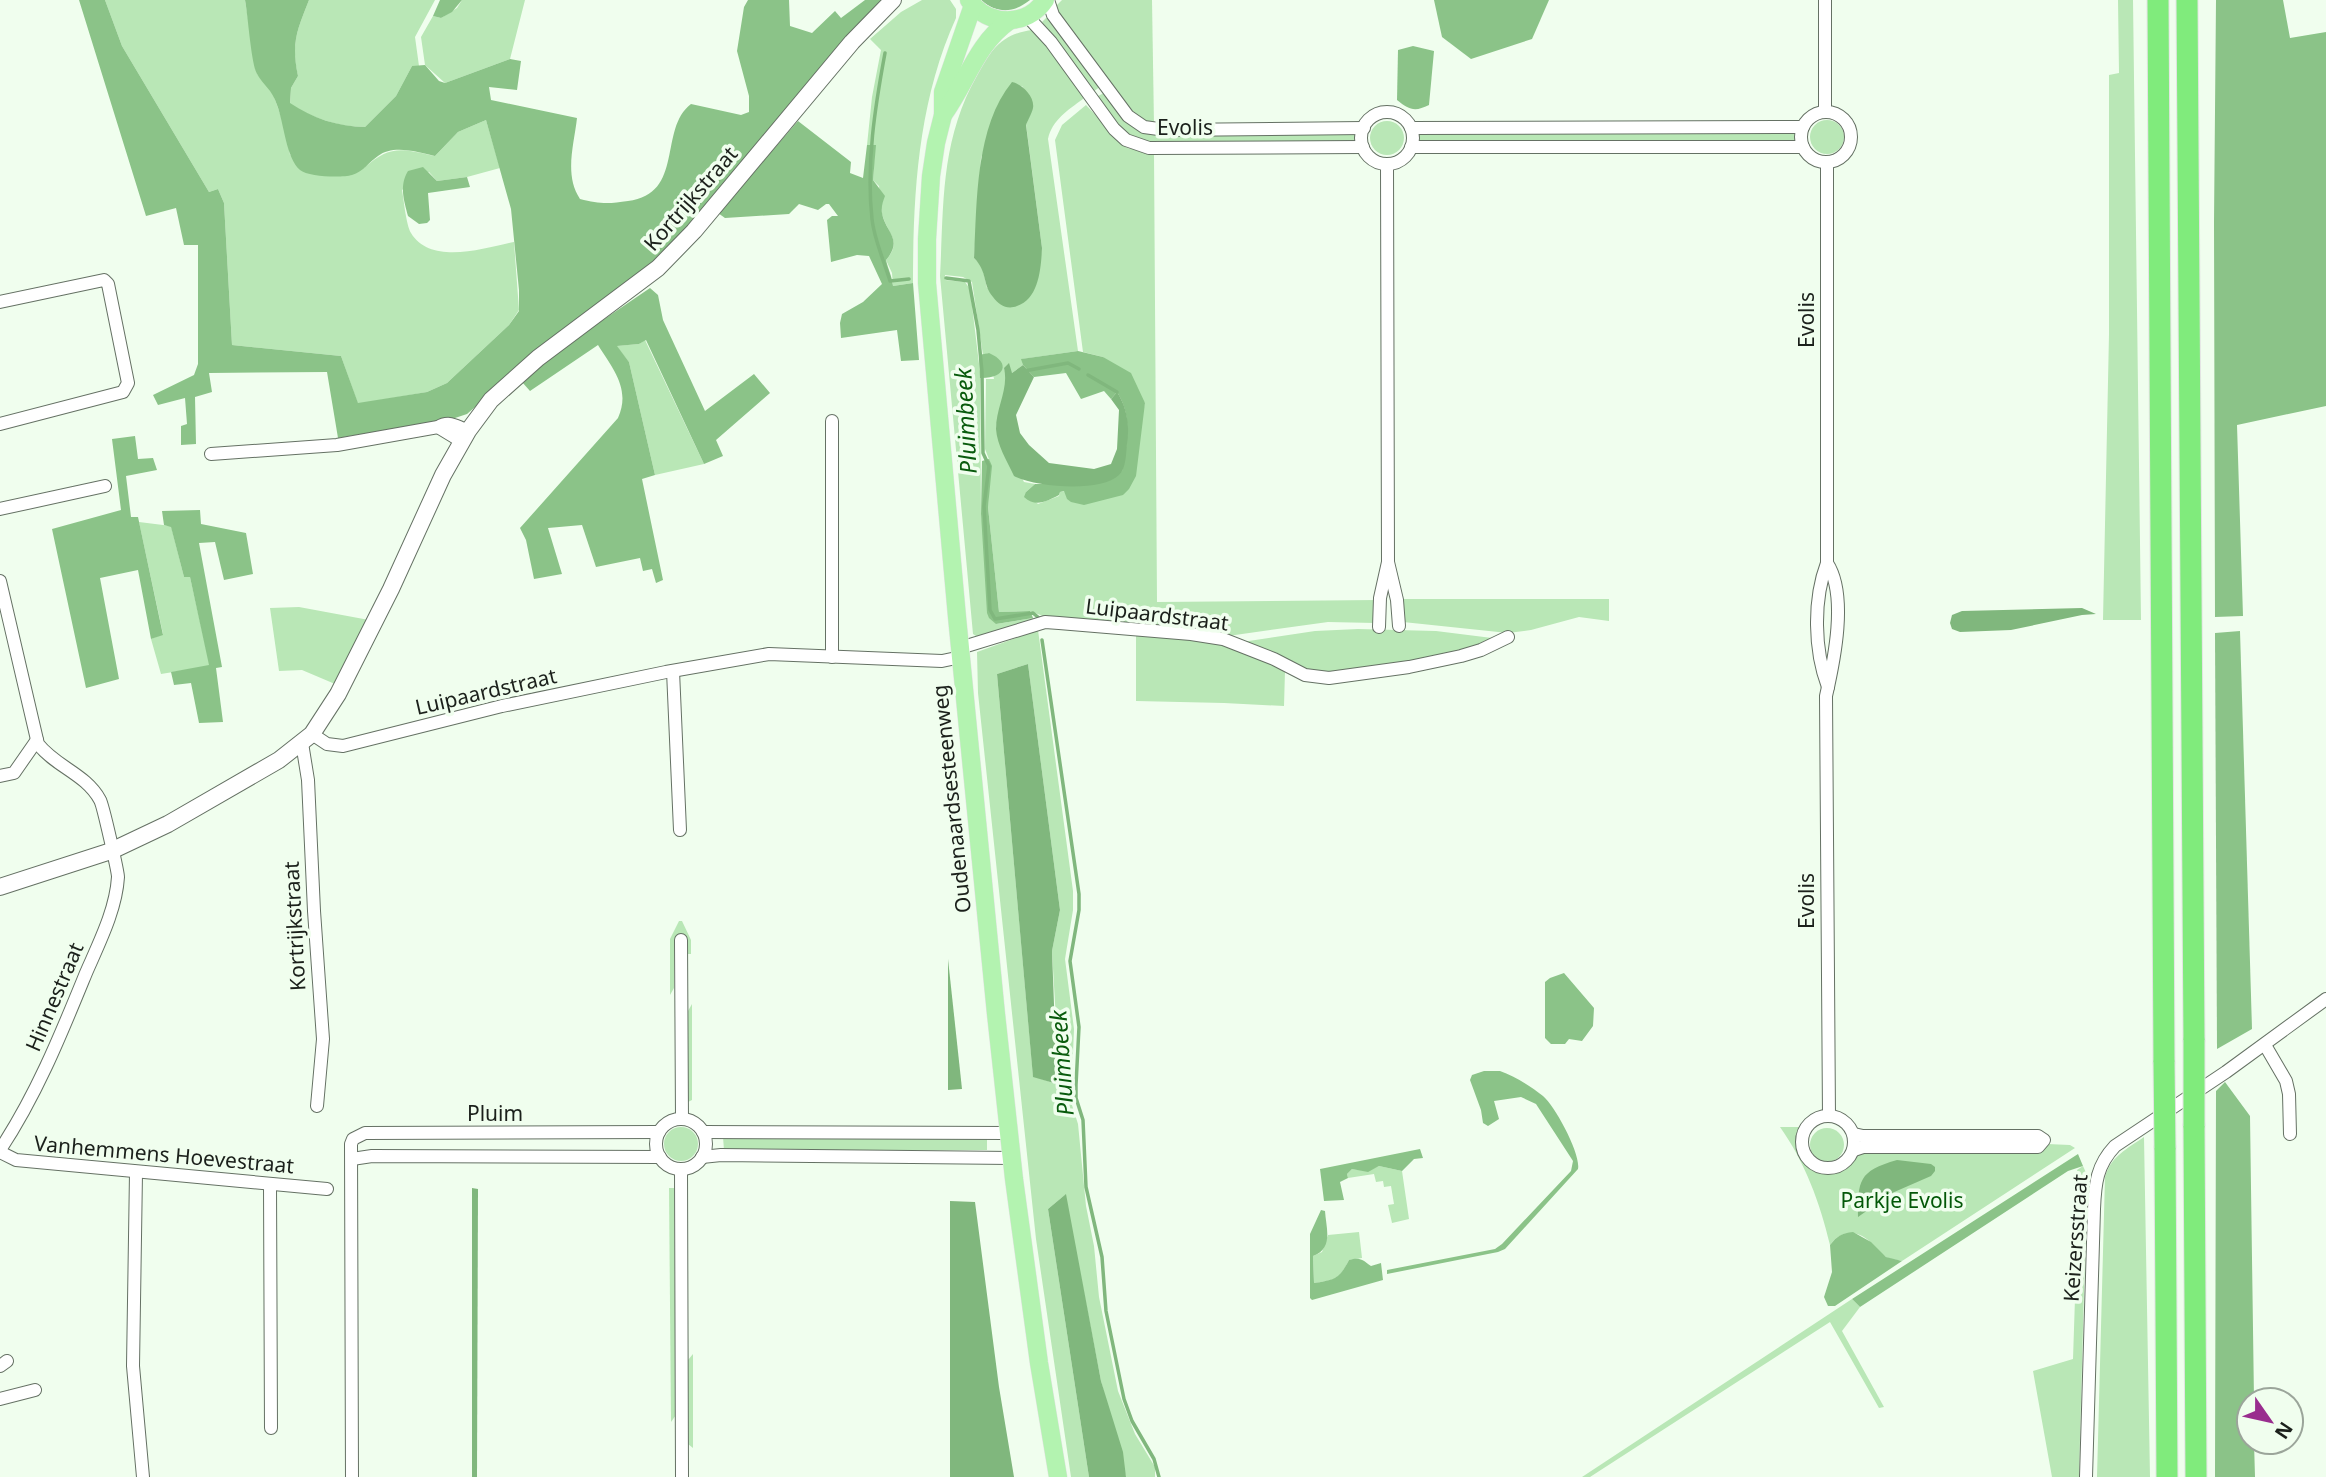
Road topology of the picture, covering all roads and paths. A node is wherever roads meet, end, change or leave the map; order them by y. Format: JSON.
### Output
{"nodes":[{"id":1,"x":893,"y":0,"type":"edge"},
{"id":2,"x":1047,"y":0,"type":"edge"},
{"id":3,"x":1825,"y":0,"type":"edge"},
{"id":4,"x":2158,"y":0,"type":"edge"},
{"id":5,"x":2187,"y":0,"type":"edge"},
{"id":6,"x":2196,"y":0,"type":"edge"},
{"id":7,"x":971,"y":2,"type":"edge"},
{"id":8,"x":1027,"y":16,"type":"junction"},
{"id":9,"x":1009,"y":21,"type":"junction"},
{"id":10,"x":2187,"y":49,"type":"junction"},
{"id":11,"x":1825,"y":111,"type":"junction"},
{"id":12,"x":943,"y":116,"type":"junction"},
{"id":13,"x":1803,"y":127,"type":"junction"},
{"id":14,"x":1364,"y":128,"type":"junction"},
{"id":15,"x":1411,"y":128,"type":"junction"},
{"id":16,"x":1363,"y":147,"type":"junction"},
{"id":17,"x":1411,"y":147,"type":"junction"},
{"id":18,"x":1803,"y":147,"type":"junction"},
{"id":19,"x":1827,"y":162,"type":"junction"},
{"id":20,"x":1387,"y":164,"type":"junction"},
{"id":21,"x":0,"y":302,"type":"edge"},
{"id":22,"x":832,"y":421,"type":"dead end"},
{"id":23,"x":0,"y":424,"type":"edge"},
{"id":24,"x":464,"y":436,"type":"junction"},
{"id":25,"x":211,"y":454,"type":"dead end"},
{"id":26,"x":105,"y":486,"type":"dead end"},
{"id":27,"x":0,"y":509,"type":"edge"},
{"id":28,"x":1388,"y":562,"type":"junction"},
{"id":29,"x":1827,"y":563,"type":"junction"},
{"id":30,"x":0,"y":581,"type":"edge"},
{"id":31,"x":1399,"y":626,"type":"dead end"},
{"id":32,"x":1379,"y":627,"type":"dead end"},
{"id":33,"x":5,"y":628,"type":"edge"},
{"id":34,"x":1508,"y":637,"type":"dead end"},
{"id":35,"x":960,"y":652,"type":"junction"},
{"id":36,"x":832,"y":657,"type":"junction"},
{"id":37,"x":673,"y":671,"type":"junction"},
{"id":38,"x":1828,"y":687,"type":"junction"},
{"id":39,"x":307,"y":739,"type":"junction"},
{"id":40,"x":37,"y":740,"type":"junction"},
{"id":41,"x":0,"y":776,"type":"edge"},
{"id":42,"x":680,"y":830,"type":"dead end"},
{"id":43,"x":111,"y":851,"type":"junction"},
{"id":44,"x":0,"y":887,"type":"edge"},
{"id":45,"x":681,"y":940,"type":"dead end"},
{"id":46,"x":2326,"y":999,"type":"edge"},
{"id":47,"x":2265,"y":1045,"type":"junction"},
{"id":48,"x":317,"y":1106,"type":"dead end"},
{"id":49,"x":1829,"y":1116,"type":"junction"},
{"id":50,"x":682,"y":1119,"type":"junction"},
{"id":51,"x":659,"y":1132,"type":"junction"},
{"id":52,"x":703,"y":1132,"type":"junction"},
{"id":53,"x":1009,"y":1133,"type":"junction"},
{"id":54,"x":1854,"y":1134,"type":"junction"},
{"id":55,"x":2290,"y":1134,"type":"dead end"},
{"id":56,"x":1853,"y":1150,"type":"junction"},
{"id":57,"x":0,"y":1151,"type":"edge"},
{"id":58,"x":660,"y":1157,"type":"junction"},
{"id":59,"x":702,"y":1157,"type":"junction"},
{"id":60,"x":1012,"y":1158,"type":"junction"},
{"id":61,"x":352,"y":1159,"type":"junction"},
{"id":62,"x":681,"y":1169,"type":"junction"},
{"id":63,"x":136,"y":1173,"type":"junction"},
{"id":64,"x":270,"y":1185,"type":"junction"},
{"id":65,"x":327,"y":1189,"type":"dead end"},
{"id":66,"x":35,"y":1390,"type":"dead end"},
{"id":67,"x":0,"y":1399,"type":"edge"},
{"id":68,"x":271,"y":1428,"type":"dead end"},
{"id":69,"x":143,"y":1477,"type":"edge"},
{"id":70,"x":352,"y":1477,"type":"edge"},
{"id":71,"x":682,"y":1477,"type":"edge"},
{"id":72,"x":1058,"y":1477,"type":"edge"},
{"id":73,"x":2085,"y":1477,"type":"edge"},
{"id":74,"x":2167,"y":1477,"type":"edge"},
{"id":75,"x":2196,"y":1477,"type":"edge"}],
"edges":[{"from":1,"to":24,"type":"main road","name":"Kortrijkstraat"},
{"from":2,"to":8,"type":"main road"},
{"from":2,"to":14,"type":"street","name":"Evolis"},
{"from":3,"to":11,"type":"street"},
{"from":4,"to":74,"type":"highway","bridge":true},
{"from":5,"to":10,"type":"highway"},
{"from":6,"to":10,"type":"highway"},
{"from":7,"to":9,"type":"main road"},
{"from":7,"to":12,"type":"main road","name":"Oudenaardsesteenweg"},
{"from":8,"to":9,"type":"main road"},
{"from":8,"to":16,"type":"street","name":"Evolis"},
{"from":9,"to":12,"type":"main road","name":"Oudenaardsesteenweg"},
{"from":10,"to":75,"type":"highway","bridge":true},
{"from":11,"to":13,"type":"street"},
{"from":11,"to":19,"type":"street"},
{"from":12,"to":35,"type":"main road","name":"Oudenaardsesteenweg"},
{"from":13,"to":15,"type":"street","name":"Evolis"},
{"from":13,"to":18,"type":"street"},
{"from":14,"to":15,"type":"street","name":"Evolis"},
{"from":14,"to":16,"type":"street"},
{"from":15,"to":17,"type":"street"},
{"from":16,"to":20,"type":"street"},
{"from":17,"to":18,"type":"street"},
{"from":17,"to":20,"type":"street"},
{"from":18,"to":19,"type":"street"},
{"from":19,"to":29,"type":"street","name":"Evolis"},
{"from":20,"to":28,"type":"street"},
{"from":21,"to":23,"type":"street"},
{"from":22,"to":36,"type":"street"},
{"from":24,"to":25,"type":"street"},
{"from":24,"to":39,"type":"main road","name":"Kortrijkstraat"},
{"from":26,"to":27,"type":"street"},
{"from":28,"to":31,"type":"street"},
{"from":28,"to":32,"type":"street"},
{"from":29,"to":38,"type":"street","name":"Evolis"},
{"from":29,"to":38,"type":"street","name":"Evolis"},
{"from":30,"to":33,"type":"street"},
{"from":33,"to":40,"type":"street"},
{"from":34,"to":35,"type":"street","name":"Luipaardstraat"},
{"from":35,"to":36,"type":"street","name":"Luipaardstraat"},
{"from":35,"to":53,"type":"main road","name":"Oudenaardsesteenweg"},
{"from":36,"to":37,"type":"street","name":"Luipaardstraat"},
{"from":37,"to":39,"type":"street","name":"Luipaardstraat"},
{"from":37,"to":42,"type":"street"},
{"from":38,"to":49,"type":"street","name":"Evolis"},
{"from":39,"to":43,"type":"main road","name":"Kortrijkstraat"},
{"from":39,"to":48,"type":"street","name":"Kortrijkstraat"},
{"from":40,"to":41,"type":"street"},
{"from":40,"to":43,"type":"street","name":"Hinnestraat"},
{"from":43,"to":44,"type":"main road","name":"Kortrijkstraat"},
{"from":43,"to":57,"type":"street","name":"Hinnestraat"},
{"from":45,"to":50,"type":"street"},
{"from":46,"to":47,"type":"street","name":"Keizersstraat"},
{"from":47,"to":55,"type":"street"},
{"from":47,"to":73,"type":"street","name":"Keizersstraat"},
{"from":49,"to":54,"type":"street"},
{"from":49,"to":56,"type":"street"},
{"from":50,"to":51,"type":"street"},
{"from":50,"to":52,"type":"street"},
{"from":51,"to":58,"type":"street"},
{"from":51,"to":61,"type":"street","name":"Pluim"},
{"from":52,"to":53,"type":"street"},
{"from":52,"to":59,"type":"street"},
{"from":53,"to":60,"type":"main road","name":"Oudenaardsesteenweg"},
{"from":54,"to":56,"type":"street"},
{"from":54,"to":56,"type":"street"},
{"from":57,"to":63,"type":"street","name":"Vanhemmens Hoevestraat"},
{"from":58,"to":61,"type":"street","name":"Pluim"},
{"from":58,"to":62,"type":"street"},
{"from":59,"to":60,"type":"street"},
{"from":59,"to":62,"type":"street"},
{"from":60,"to":72,"type":"main road","name":"Oudenaardsesteenweg"},
{"from":61,"to":70,"type":"street","name":"Pluim"},
{"from":62,"to":71,"type":"street"},
{"from":63,"to":64,"type":"street","name":"Vanhemmens Hoevestraat"},
{"from":63,"to":69,"type":"street"},
{"from":64,"to":65,"type":"street","name":"Vanhemmens Hoevestraat"},
{"from":64,"to":68,"type":"street"},
{"from":66,"to":67,"type":"street"}]}
